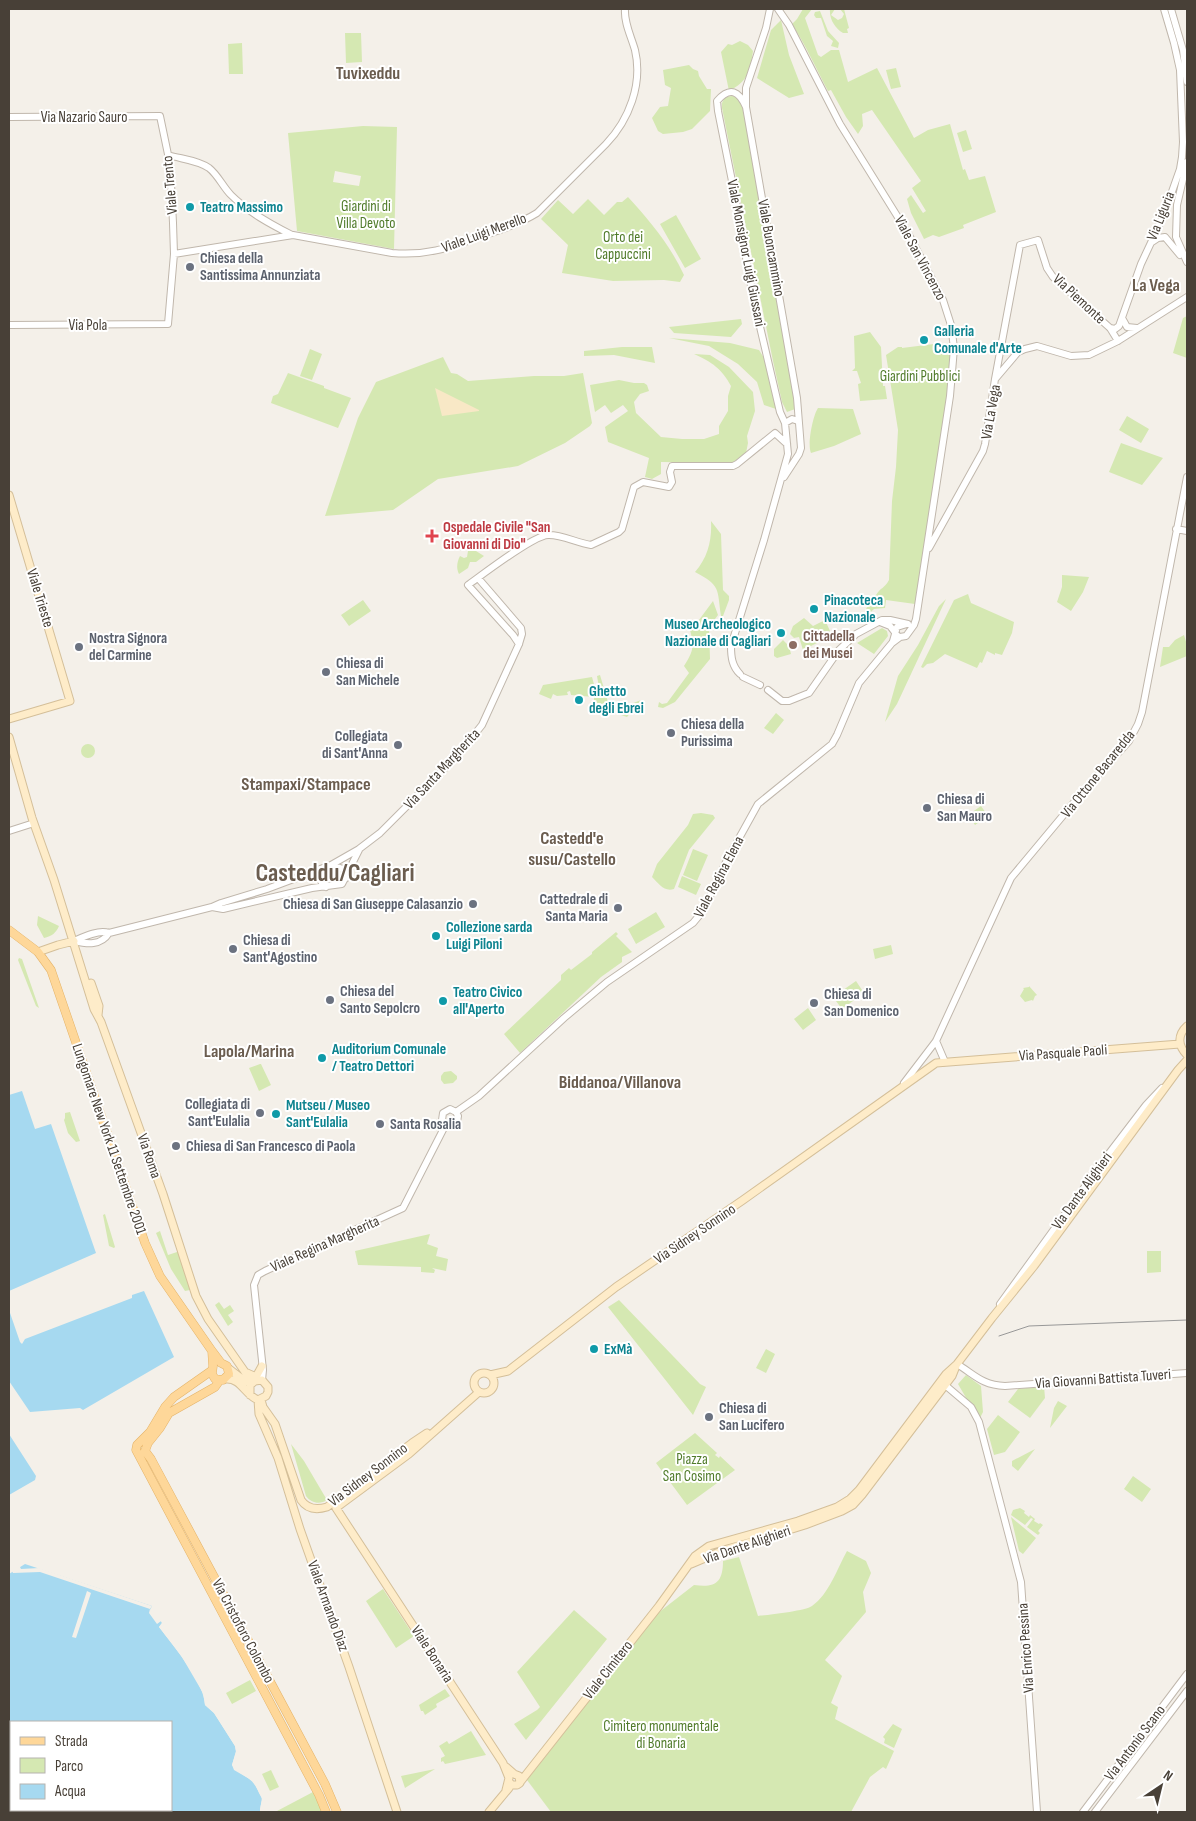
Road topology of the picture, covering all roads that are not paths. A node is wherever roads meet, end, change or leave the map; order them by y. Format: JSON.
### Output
{"nodes":[{"id":1,"x":624,"y":9,"type":"edge"},
{"id":2,"x":770,"y":9,"type":"edge"},
{"id":3,"x":1164,"y":9,"type":"edge"},
{"id":4,"x":1171,"y":9,"type":"edge"},
{"id":5,"x":780,"y":11,"type":"edge"},
{"id":6,"x":748,"y":80,"type":"junction"},
{"id":7,"x":1187,"y":82,"type":"edge"},
{"id":8,"x":734,"y":93,"type":"junction"},
{"id":9,"x":746,"y":108,"type":"junction"},
{"id":10,"x":160,"y":116,"type":"joint"},
{"id":11,"x":9,"y":117,"type":"edge"},
{"id":12,"x":168,"y":155,"type":"junction"},
{"id":13,"x":1187,"y":162,"type":"edge"},
{"id":14,"x":269,"y":223,"type":"junction"},
{"id":15,"x":280,"y":229,"type":"junction"},
{"id":16,"x":293,"y":236,"type":"junction"},
{"id":17,"x":279,"y":238,"type":"junction"},
{"id":18,"x":267,"y":240,"type":"junction"},
{"id":19,"x":1151,"y":242,"type":"junction"},
{"id":20,"x":174,"y":254,"type":"junction"},
{"id":21,"x":1187,"y":262,"type":"edge"},
{"id":22,"x":1187,"y":296,"type":"edge"},
{"id":23,"x":1122,"y":316,"type":"junction"},
{"id":24,"x":168,"y":324,"type":"joint"},
{"id":25,"x":9,"y":325,"type":"edge"},
{"id":26,"x":1137,"y":328,"type":"junction"},
{"id":27,"x":1113,"y":329,"type":"junction"},
{"id":28,"x":1118,"y":341,"type":"junction"},
{"id":29,"x":1000,"y":357,"type":"junction"},
{"id":30,"x":1010,"y":361,"type":"junction"},
{"id":31,"x":995,"y":379,"type":"junction"},
{"id":32,"x":798,"y":421,"type":"junction"},
{"id":33,"x":785,"y":423,"type":"junction"},
{"id":34,"x":787,"y":444,"type":"junction"},
{"id":35,"x":788,"y":454,"type":"junction"},
{"id":36,"x":793,"y":462,"type":"junction"},
{"id":37,"x":1187,"y":477,"type":"edge"},
{"id":38,"x":780,"y":485,"type":"junction"},
{"id":39,"x":9,"y":495,"type":"edge"},
{"id":40,"x":930,"y":526,"type":"junction"},
{"id":41,"x":1181,"y":530,"type":"edge"},
{"id":42,"x":939,"y":531,"type":"junction"},
{"id":43,"x":926,"y":552,"type":"junction"},
{"id":44,"x":478,"y":578,"type":"junction"},
{"id":45,"x":916,"y":619,"type":"junction"},
{"id":46,"x":878,"y":622,"type":"junction"},
{"id":47,"x":904,"y":624,"type":"junction"},
{"id":48,"x":908,"y":632,"type":"junction"},
{"id":49,"x":896,"y":638,"type":"junction"},
{"id":50,"x":519,"y":644,"type":"junction"},
{"id":51,"x":760,"y":685,"type":"dead end"},
{"id":52,"x":768,"y":690,"type":"dead end"},
{"id":53,"x":9,"y":719,"type":"edge"},
{"id":54,"x":9,"y":737,"type":"edge"},
{"id":55,"x":34,"y":823,"type":"junction"},
{"id":56,"x":9,"y":831,"type":"edge"},
{"id":57,"x":359,"y":849,"type":"junction"},
{"id":58,"x":331,"y":865,"type":"junction"},
{"id":59,"x":322,"y":869,"type":"junction"},
{"id":60,"x":346,"y":880,"type":"junction"},
{"id":61,"x":326,"y":886,"type":"junction"},
{"id":62,"x":212,"y":907,"type":"junction"},
{"id":63,"x":9,"y":930,"type":"edge"},
{"id":64,"x":74,"y":941,"type":"junction"},
{"id":65,"x":38,"y":952,"type":"junction"},
{"id":66,"x":1187,"y":1026,"type":"edge"},
{"id":67,"x":936,"y":1041,"type":"junction"},
{"id":68,"x":1180,"y":1044,"type":"junction"},
{"id":69,"x":1187,"y":1055,"type":"edge"},
{"id":70,"x":1187,"y":1060,"type":"edge"},
{"id":71,"x":945,"y":1062,"type":"junction"},
{"id":72,"x":899,"y":1089,"type":"junction"},
{"id":73,"x":456,"y":1112,"type":"junction"},
{"id":74,"x":446,"y":1124,"type":"junction"},
{"id":75,"x":957,"y":1364,"type":"junction"},
{"id":76,"x":262,"y":1366,"type":"junction"},
{"id":77,"x":215,"y":1367,"type":"junction"},
{"id":78,"x":228,"y":1368,"type":"junction"},
{"id":79,"x":245,"y":1371,"type":"junction"},
{"id":80,"x":1187,"y":1373,"type":"edge"},
{"id":81,"x":490,"y":1375,"type":"junction"},
{"id":82,"x":223,"y":1379,"type":"junction"},
{"id":83,"x":262,"y":1380,"type":"junction"},
{"id":84,"x":251,"y":1383,"type":"junction"},
{"id":85,"x":945,"y":1385,"type":"junction"},
{"id":86,"x":479,"y":1392,"type":"junction"},
{"id":87,"x":250,"y":1395,"type":"junction"},
{"id":88,"x":259,"y":1400,"type":"junction"},
{"id":89,"x":142,"y":1449,"type":"junction"},
{"id":90,"x":337,"y":1505,"type":"junction"},
{"id":91,"x":690,"y":1564,"type":"junction"},
{"id":92,"x":1187,"y":1674,"type":"edge"},
{"id":93,"x":1187,"y":1691,"type":"edge"},
{"id":94,"x":516,"y":1779,"type":"junction"},
{"id":95,"x":326,"y":1812,"type":"edge"},
{"id":96,"x":337,"y":1812,"type":"edge"},
{"id":97,"x":396,"y":1812,"type":"edge"},
{"id":98,"x":488,"y":1812,"type":"edge"},
{"id":99,"x":1037,"y":1812,"type":"edge"},
{"id":100,"x":1083,"y":1812,"type":"edge"},
{"id":101,"x":1095,"y":1812,"type":"edge"}],
"edges":[{"from":1,"to":16,"type":"street","name":"Viale Luigi Merello"},
{"from":2,"to":6,"type":"street","name":"Viale Buoncammino"},
{"from":3,"to":19,"type":"street","name":"Via Liguria"},
{"from":4,"to":7,"type":"street"},
{"from":5,"to":40,"type":"street","name":"Viale San Vincenzo"},
{"from":6,"to":8,"type":"street","name":"Viale Monsignor Luigi Giussani"},
{"from":6,"to":9,"type":"street","name":"Viale Buoncammino"},
{"from":8,"to":9,"type":"street"},
{"from":8,"to":33,"type":"street","name":"Viale Monsignor Luigi Giussani"},
{"from":9,"to":32,"type":"street","name":"Viale Buoncammino"},
{"from":10,"to":11,"type":"street","name":"Via Nazario Sauro"},
{"from":10,"to":12,"type":"street","name":"Viale Trento"},
{"from":12,"to":14,"type":"street"},
{"from":12,"to":20,"type":"street","name":"Viale Trento"},
{"from":13,"to":21,"type":"street","name":"Via Liguria"},
{"from":14,"to":15,"type":"street"},
{"from":14,"to":18,"type":"street"},
{"from":15,"to":16,"type":"street"},
{"from":15,"to":17,"type":"street"},
{"from":16,"to":17,"type":"street","name":"Viale Luigi Merello"},
{"from":17,"to":18,"type":"street","name":"Viale Luigi Merello"},
{"from":18,"to":20,"type":"street","name":"Viale Luigi Merello"},
{"from":19,"to":21,"type":"street"},
{"from":19,"to":23,"type":"street","name":"Via Liguria"},
{"from":20,"to":24,"type":"street","name":"Viale Trento"},
{"from":22,"to":26,"type":"street","name":"Via La Vega"},
{"from":23,"to":26,"type":"street"},
{"from":23,"to":27,"type":"street","name":"Via Liguria"},
{"from":24,"to":25,"type":"street","name":"Via Pola"},
{"from":26,"to":28,"type":"street","name":"Via La Vega"},
{"from":27,"to":28,"type":"street","name":"Via Piemonte"},
{"from":27,"to":29,"type":"street","name":"Via Piemonte"},
{"from":28,"to":30,"type":"street","name":"Via La Vega"},
{"from":29,"to":30,"type":"street"},
{"from":29,"to":31,"type":"street"},
{"from":30,"to":31,"type":"street","name":"Via La Vega"},
{"from":31,"to":42,"type":"street","name":"Via La Vega"},
{"from":32,"to":33,"type":"street"},
{"from":32,"to":36,"type":"street","name":"Viale Buoncammino"},
{"from":33,"to":34,"type":"street","name":"Viale Buoncammino"},
{"from":34,"to":35,"type":"street","name":"Viale Buoncammino"},
{"from":34,"to":44,"type":"street"},
{"from":35,"to":36,"type":"street"},
{"from":35,"to":38,"type":"street","name":"Viale Buoncammino"},
{"from":36,"to":38,"type":"street","name":"Viale Buoncammino"},
{"from":37,"to":41,"type":"street","name":"Via Ottone Bacaredda"},
{"from":38,"to":51,"type":"street","name":"Viale Buoncammino"},
{"from":39,"to":53,"type":"main road","name":"Viale Trieste"},
{"from":40,"to":42,"type":"street"},
{"from":40,"to":43,"type":"street","name":"Viale San Vincenzo"},
{"from":41,"to":67,"type":"street","name":"Via Ottone Bacaredda"},
{"from":42,"to":43,"type":"street","name":"Via La Vega"},
{"from":43,"to":45,"type":"street","name":"Viale San Vincenzo"},
{"from":44,"to":50,"type":"street"},
{"from":44,"to":50,"type":"street"},
{"from":45,"to":47,"type":"street"},
{"from":45,"to":48,"type":"street","name":"Viale San Vincenzo"},
{"from":46,"to":47,"type":"street"},
{"from":46,"to":49,"type":"street"},
{"from":46,"to":52,"type":"street"},
{"from":47,"to":48,"type":"street"},
{"from":47,"to":49,"type":"street"},
{"from":48,"to":49,"type":"street"},
{"from":49,"to":73,"type":"street","name":"Viale Regina Elena"},
{"from":50,"to":57,"type":"street","name":"Via Santa Margherita"},
{"from":54,"to":55,"type":"main road","name":"Via Roma"},
{"from":55,"to":56,"type":"street"},
{"from":55,"to":64,"type":"main road","name":"Via Roma"},
{"from":57,"to":58,"type":"street","name":"Via Santa Margherita"},
{"from":57,"to":60,"type":"street"},
{"from":58,"to":59,"type":"street"},
{"from":58,"to":60,"type":"street"},
{"from":59,"to":61,"type":"street"},
{"from":59,"to":62,"type":"street"},
{"from":60,"to":61,"type":"street"},
{"from":61,"to":62,"type":"street"},
{"from":62,"to":64,"type":"street"},
{"from":63,"to":65,"type":"main road","name":"Lungomare New York 11 Settembre 2001"},
{"from":64,"to":65,"type":"main road"},
{"from":64,"to":79,"type":"main road","name":"Via Roma"},
{"from":65,"to":77,"type":"main road","name":"Lungomare New York 11 Settembre 2001"},
{"from":66,"to":68,"type":"main road"},
{"from":67,"to":71,"type":"street"},
{"from":67,"to":72,"type":"street","name":"Via Ottone Bacaredda"},
{"from":68,"to":69,"type":"main road"},
{"from":68,"to":71,"type":"main road","name":"Via Pasquale Paoli"},
{"from":70,"to":75,"type":"main road","name":"Via Dante Alighieri"},
{"from":71,"to":72,"type":"main road","name":"Via Sidney Sonnino"},
{"from":72,"to":81,"type":"main road","name":"Via Sidney Sonnino"},
{"from":73,"to":74,"type":"street"},
{"from":73,"to":74,"type":"street"},
{"from":74,"to":76,"type":"street","name":"Viale Regina Margherita"},
{"from":75,"to":80,"type":"street","name":"Via Giovanni Battista Tuveri"},
{"from":75,"to":85,"type":"main road","name":"Via Dante Alighieri"},
{"from":75,"to":91,"type":"main road","name":"Via Dante Alighieri"},
{"from":76,"to":79,"type":"main road"},
{"from":76,"to":83,"type":"street","name":"Viale Regina Margherita"},
{"from":77,"to":78,"type":"main road"},
{"from":77,"to":82,"type":"main road"},
{"from":77,"to":89,"type":"main road"},
{"from":78,"to":82,"type":"main road"},
{"from":78,"to":84,"type":"main road"},
{"from":79,"to":84,"type":"main road","name":"Via Roma"},
{"from":81,"to":86,"type":"main road"},
{"from":81,"to":86,"type":"main road"},
{"from":82,"to":87,"type":"main road"},
{"from":82,"to":89,"type":"main road"},
{"from":83,"to":84,"type":"main road"},
{"from":83,"to":88,"type":"main road"},
{"from":84,"to":87,"type":"main road"},
{"from":85,"to":91,"type":"main road","name":"Via Dante Alighieri"},
{"from":85,"to":99,"type":"street","name":"Via Enrico Pessina"},
{"from":86,"to":90,"type":"main road","name":"Via Sidney Sonnino"},
{"from":87,"to":88,"type":"main road"},
{"from":88,"to":90,"type":"main road","name":"Via Sidney Sonnino"},
{"from":88,"to":97,"type":"main road","name":"Viale Armando Diaz"},
{"from":89,"to":95,"type":"main road","name":"Via Cristoforo Colombo"},
{"from":89,"to":96,"type":"main road","name":"Via Cristoforo Colombo"},
{"from":90,"to":94,"type":"main road","name":"Viale Bonaria"},
{"from":91,"to":94,"type":"main road","name":"Viale Cimitero"},
{"from":92,"to":100,"type":"street","name":"Via Antonio Scano"},
{"from":93,"to":101,"type":"street","name":"Via Antonio Scano"},
{"from":94,"to":98,"type":"main road","name":"Viale Cimitero"}]}
